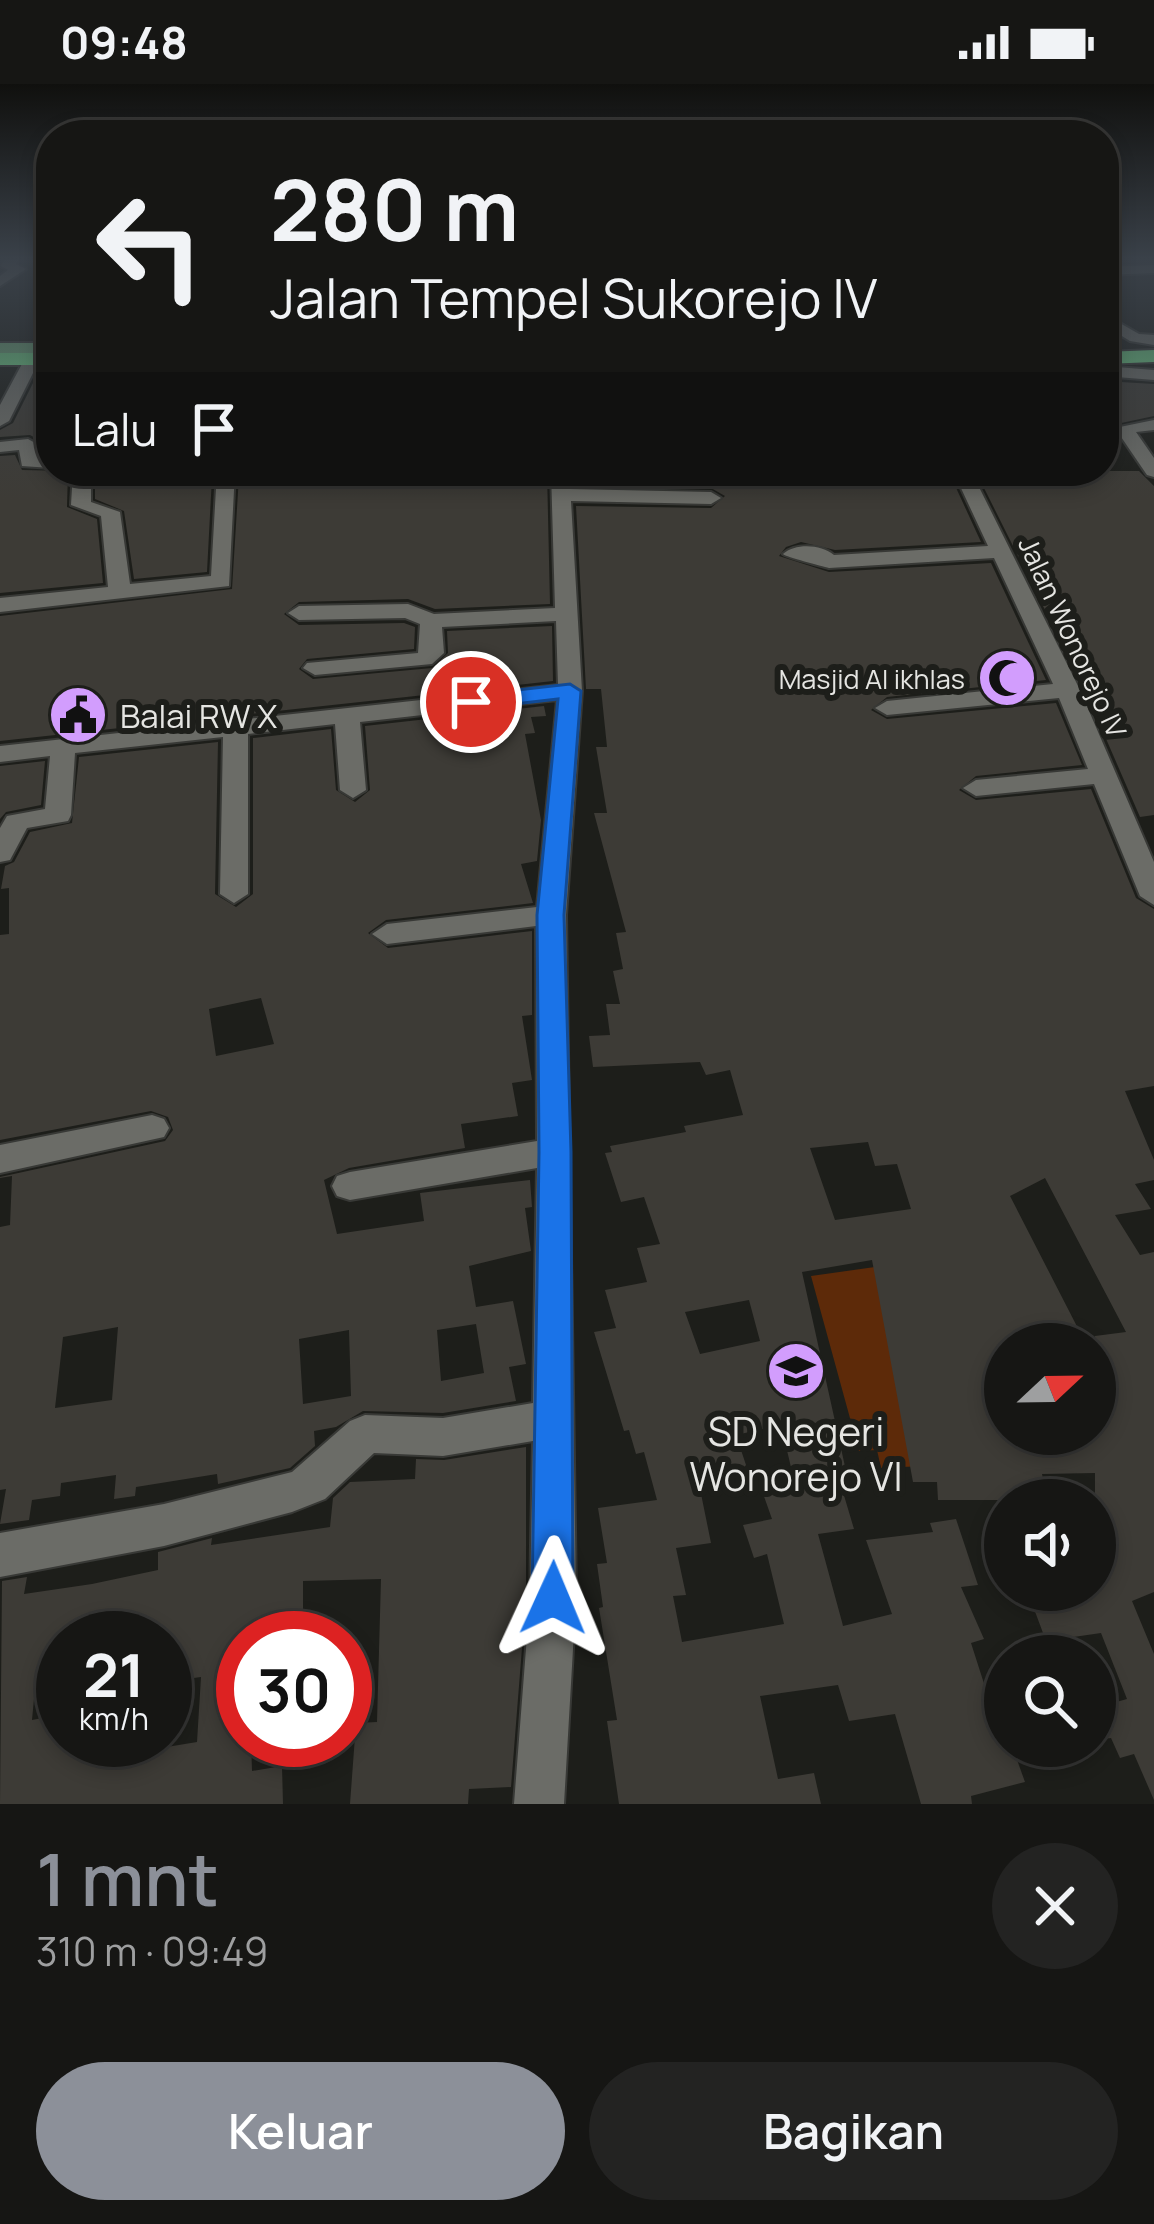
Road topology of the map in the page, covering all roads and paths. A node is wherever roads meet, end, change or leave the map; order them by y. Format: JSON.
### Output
{"nodes":[{"id":1,"x":36,"y":353,"type":"edge"},
{"id":2,"x":0,"y":356,"type":"edge"},
{"id":3,"x":1154,"y":356,"type":"edge"},
{"id":4,"x":1119,"y":357,"type":"edge"},
{"id":5,"x":36,"y":360,"type":"edge"},
{"id":6,"x":29,"y":365,"type":"junction"},
{"id":7,"x":1119,"y":372,"type":"edge"},
{"id":8,"x":1154,"y":375,"type":"edge"},
{"id":9,"x":0,"y":421,"type":"edge"},
{"id":10,"x":1154,"y":425,"type":"edge"},
{"id":11,"x":0,"y":447,"type":"edge"},
{"id":12,"x":36,"y":462,"type":"edge"},
{"id":13,"x":1154,"y":471,"type":"edge"},
{"id":14,"x":82,"y":486,"type":"edge"},
{"id":15,"x":225,"y":486,"type":"edge"},
{"id":16,"x":560,"y":486,"type":"edge"},
{"id":17,"x":590,"y":486,"type":"edge"},
{"id":18,"x":969,"y":486,"type":"edge"},
{"id":19,"x":711,"y":498,"type":"dead end"},
{"id":20,"x":1000,"y":551,"type":"junction"},
{"id":21,"x":793,"y":554,"type":"dead end"},
{"id":22,"x":118,"y":592,"type":"junction"},
{"id":23,"x":0,"y":605,"type":"edge"},
{"id":24,"x":299,"y":613,"type":"dead end"},
{"id":25,"x":569,"y":614,"type":"junction"},
{"id":26,"x":431,"y":621,"type":"junction"},
{"id":27,"x":315,"y":668,"type":"dead end"},
{"id":28,"x":1068,"y":690,"type":"junction"},
{"id":29,"x":570,"y":691,"type":"junction"},
{"id":30,"x":887,"y":708,"type":"dead end"},
{"id":31,"x":346,"y":716,"type":"junction"},
{"id":32,"x":236,"y":728,"type":"junction"},
{"id":33,"x":63,"y":748,"type":"junction"},
{"id":34,"x":0,"y":754,"type":"edge"},
{"id":35,"x":1103,"y":775,"type":"junction"},
{"id":36,"x":976,"y":788,"type":"dead end"},
{"id":37,"x":353,"y":790,"type":"dead end"},
{"id":38,"x":0,"y":854,"type":"edge"},
{"id":39,"x":234,"y":894,"type":"dead end"},
{"id":40,"x":1154,"y":896,"type":"edge"},
{"id":41,"x":551,"y":915,"type":"junction"},
{"id":42,"x":388,"y":934,"type":"dead end"},
{"id":43,"x":152,"y":1128,"type":"dead end"},
{"id":44,"x":555,"y":1152,"type":"junction"},
{"id":45,"x":0,"y":1159,"type":"edge"},
{"id":46,"x":350,"y":1186,"type":"dead end"},
{"id":47,"x":555,"y":1418,"type":"junction"},
{"id":48,"x":0,"y":1555,"type":"edge"},
{"id":49,"x":539,"y":1804,"type":"edge"}],
"edges":[{"from":1,"to":2,"type":"highway"},
{"from":2,"to":6,"type":"main road"},
{"from":3,"to":4,"type":"highway"},
{"from":5,"to":6,"type":"main road"},
{"from":6,"to":9,"type":"street"},
{"from":7,"to":8,"type":"street"},
{"from":10,"to":13,"type":"street"},
{"from":11,"to":12,"type":"street"},
{"from":14,"to":22,"type":"street"},
{"from":15,"to":22,"type":"street"},
{"from":16,"to":25,"type":"street"},
{"from":17,"to":19,"type":"street"},
{"from":18,"to":20,"type":"street","name":"Jalan Wonorejo IV"},
{"from":20,"to":21,"type":"street"},
{"from":20,"to":28,"type":"street","name":"Jalan Wonorejo IV"},
{"from":22,"to":23,"type":"street"},
{"from":24,"to":26,"type":"street"},
{"from":25,"to":26,"type":"street"},
{"from":25,"to":29,"type":"street"},
{"from":26,"to":27,"type":"street"},
{"from":28,"to":30,"type":"street"},
{"from":28,"to":35,"type":"street","name":"Jalan Wonorejo IV"},
{"from":29,"to":31,"type":"street"},
{"from":29,"to":41,"type":"street"},
{"from":31,"to":32,"type":"street"},
{"from":31,"to":37,"type":"street"},
{"from":32,"to":33,"type":"street"},
{"from":32,"to":39,"type":"street"},
{"from":33,"to":34,"type":"street"},
{"from":33,"to":38,"type":"street"},
{"from":35,"to":36,"type":"street"},
{"from":35,"to":40,"type":"street","name":"Jalan Wonorejo IV"},
{"from":41,"to":42,"type":"street"},
{"from":41,"to":44,"type":"street"},
{"from":43,"to":45,"type":"street"},
{"from":44,"to":46,"type":"street"},
{"from":44,"to":47,"type":"street"},
{"from":47,"to":48,"type":"street"},
{"from":47,"to":49,"type":"street"}]}
